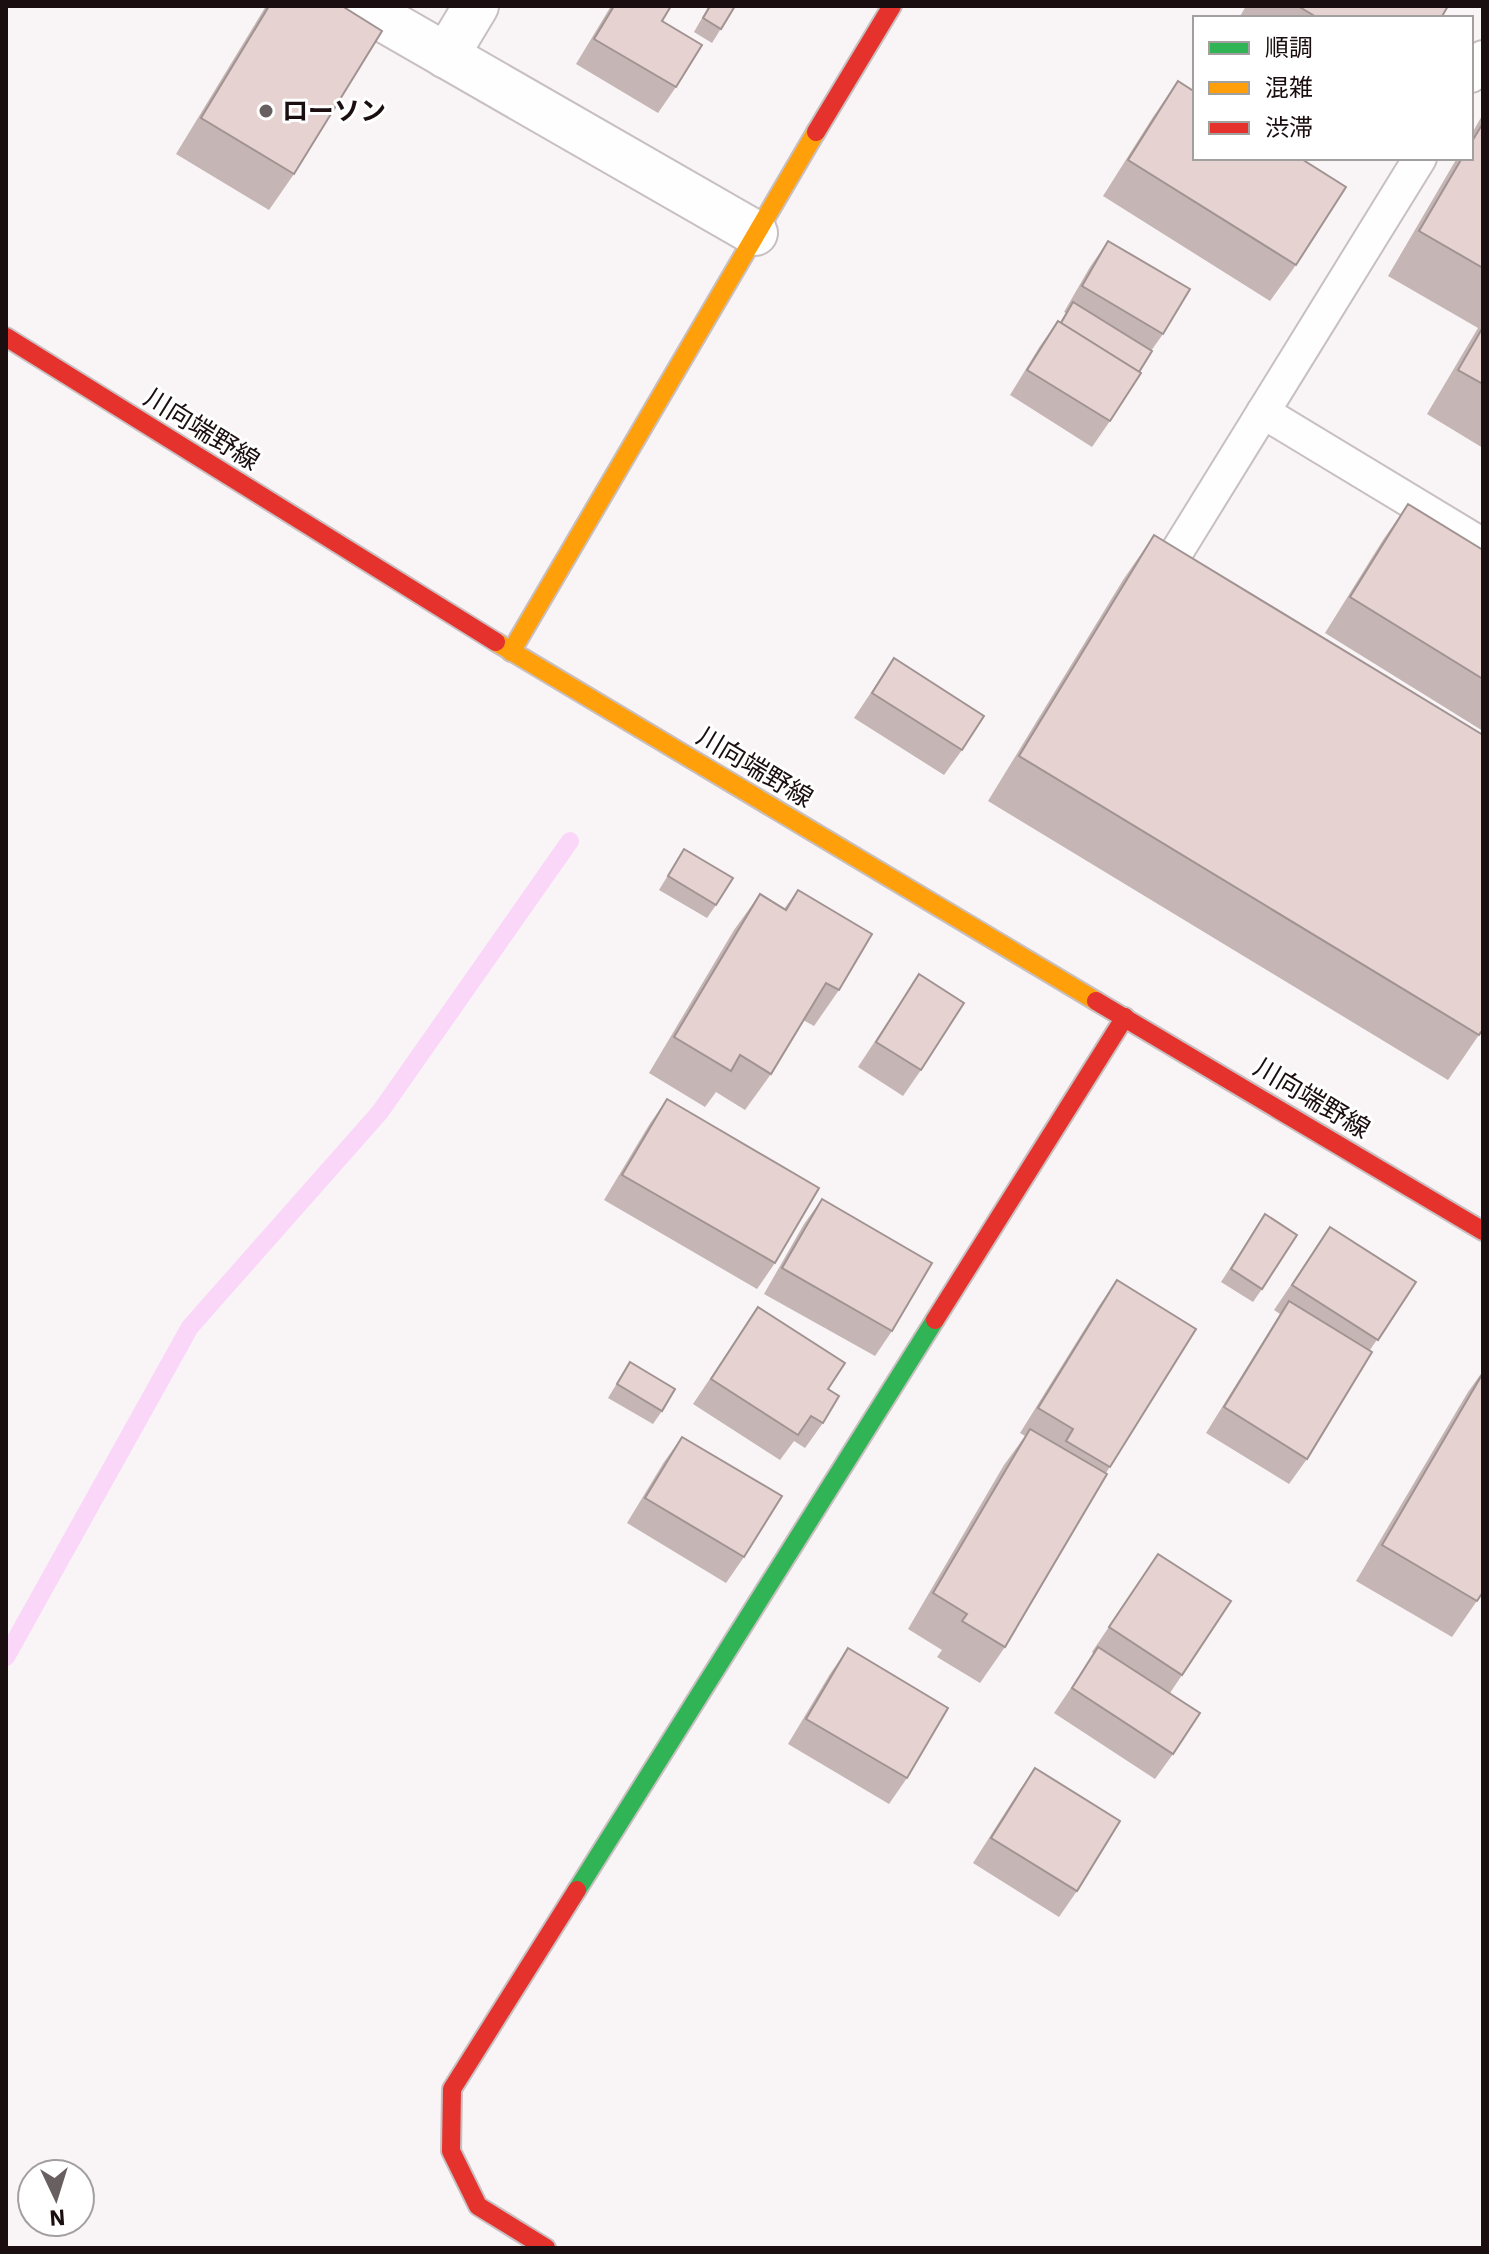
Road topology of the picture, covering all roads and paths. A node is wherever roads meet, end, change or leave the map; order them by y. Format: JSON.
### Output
{"nodes":[{"id":1,"x":360,"y":6,"type":"edge"},
{"id":2,"x":476,"y":6,"type":"edge"},
{"id":3,"x":892,"y":6,"type":"edge"},
{"id":4,"x":446,"y":56,"type":"junction"},
{"id":5,"x":1419,"y":160,"type":"edge"},
{"id":6,"x":755,"y":233,"type":"junction"},
{"id":7,"x":6,"y":337,"type":"edge"},
{"id":8,"x":1263,"y":412,"type":"junction"},
{"id":9,"x":1483,"y":545,"type":"edge"},
{"id":10,"x":1201,"y":603,"type":"edge"},
{"id":11,"x":511,"y":652,"type":"junction"},
{"id":12,"x":1125,"y":1017,"type":"junction"},
{"id":13,"x":1483,"y":1231,"type":"edge"},
{"id":14,"x":546,"y":2248,"type":"edge"}],
"edges":[{"from":1,"to":4,"type":"street"},
{"from":2,"to":4,"type":"street"},
{"from":3,"to":6,"type":"street"},
{"from":4,"to":6,"type":"street"},
{"from":5,"to":8,"type":"lane"},
{"from":6,"to":11,"type":"street"},
{"from":7,"to":11,"type":"street","name":"川向端野線"},
{"from":8,"to":9,"type":"lane"},
{"from":8,"to":10,"type":"lane"},
{"from":11,"to":12,"type":"street","name":"川向端野線"},
{"from":12,"to":13,"type":"street","name":"川向端野線"},
{"from":12,"to":14,"type":"street"}]}
